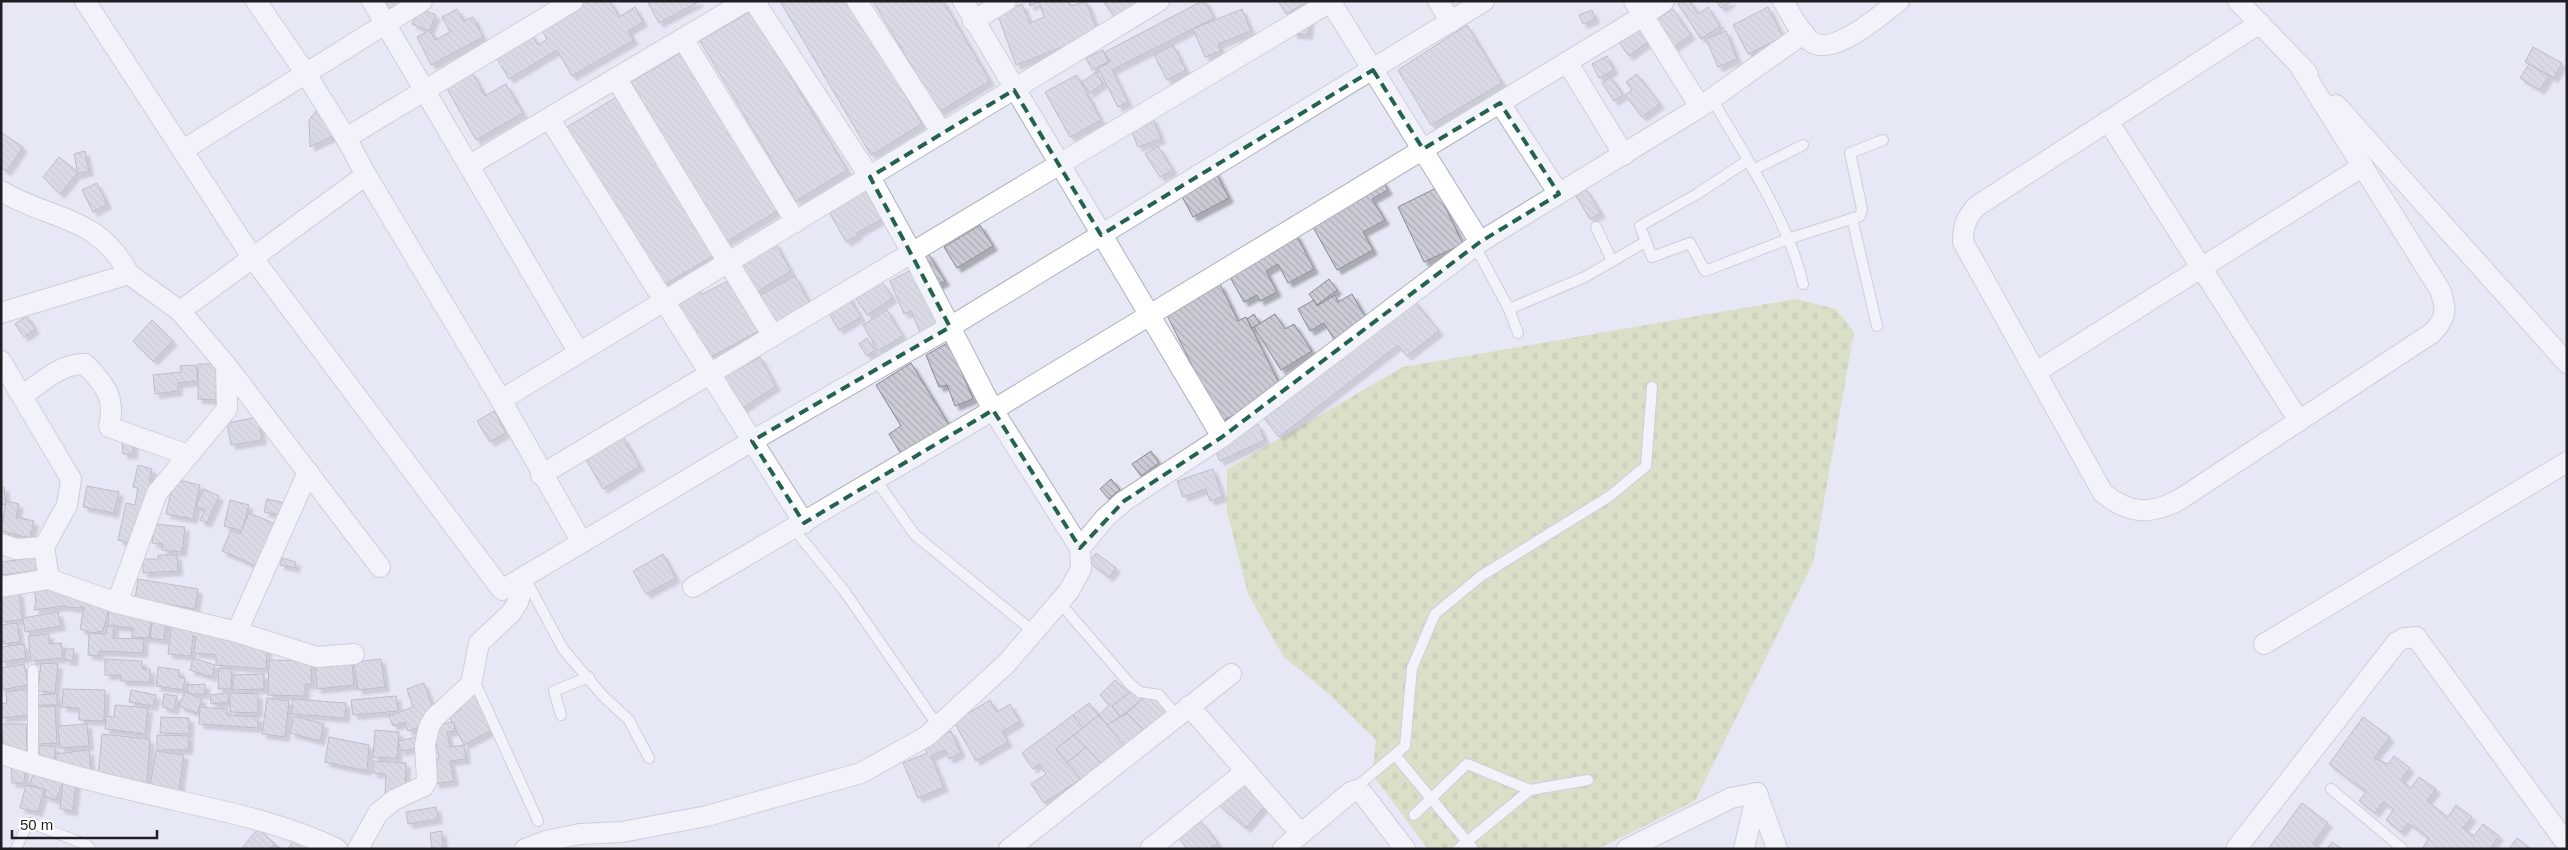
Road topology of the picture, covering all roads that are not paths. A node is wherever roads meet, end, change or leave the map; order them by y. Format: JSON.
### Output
{"nodes":[{"id":1,"x":85,"y":1,"type":"edge"},
{"id":2,"x":256,"y":1,"type":"edge"},
{"id":3,"x":372,"y":1,"type":"edge"},
{"id":4,"x":422,"y":1,"type":"edge"},
{"id":5,"x":573,"y":1,"type":"edge"},
{"id":6,"x":746,"y":1,"type":"edge"},
{"id":7,"x":754,"y":1,"type":"edge"},
{"id":8,"x":857,"y":1,"type":"edge"},
{"id":9,"x":963,"y":1,"type":"edge"},
{"id":10,"x":1006,"y":1,"type":"edge"},
{"id":11,"x":1159,"y":1,"type":"edge"},
{"id":12,"x":1438,"y":1,"type":"edge"},
{"id":13,"x":1484,"y":1,"type":"edge"},
{"id":14,"x":1664,"y":1,"type":"edge"},
{"id":15,"x":1783,"y":1,"type":"edge"},
{"id":16,"x":1899,"y":1,"type":"edge"},
{"id":17,"x":2238,"y":1,"type":"edge"},
{"id":18,"x":1330,"y":2,"type":"edge"},
{"id":19,"x":1639,"y":9,"type":"edge"},
{"id":20,"x":973,"y":21,"type":"junction"},
{"id":21,"x":1450,"y":22,"type":"junction"},
{"id":22,"x":2260,"y":22,"type":"junction"},
{"id":23,"x":387,"y":23,"type":"junction"},
{"id":24,"x":1804,"y":33,"type":"junction"},
{"id":25,"x":683,"y":39,"type":"junction"},
{"id":26,"x":1567,"y":62,"type":"junction"},
{"id":27,"x":2299,"y":64,"type":"junction"},
{"id":28,"x":1373,"y":70,"type":"junction"},
{"id":29,"x":306,"y":74,"type":"junction"},
{"id":30,"x":616,"y":78,"type":"junction"},
{"id":31,"x":426,"y":90,"type":"junction"},
{"id":32,"x":1014,"y":90,"type":"junction"},
{"id":33,"x":1500,"y":103,"type":"junction"},
{"id":34,"x":1706,"y":103,"type":"junction"},
{"id":35,"x":549,"y":118,"type":"junction"},
{"id":36,"x":2108,"y":121,"type":"junction"},
{"id":37,"x":942,"y":133,"type":"junction"},
{"id":38,"x":346,"y":138,"type":"junction"},
{"id":39,"x":1883,"y":140,"type":"dead end"},
{"id":40,"x":1803,"y":145,"type":"dead end"},
{"id":41,"x":1423,"y":149,"type":"junction"},
{"id":42,"x":183,"y":150,"type":"junction"},
{"id":43,"x":1624,"y":155,"type":"junction"},
{"id":44,"x":1748,"y":161,"type":"junction"},
{"id":45,"x":470,"y":165,"type":"junction"},
{"id":46,"x":1059,"y":165,"type":"junction"},
{"id":47,"x":2363,"y":166,"type":"junction"},
{"id":48,"x":1753,"y":170,"type":"junction"},
{"id":49,"x":366,"y":175,"type":"junction"},
{"id":50,"x":870,"y":177,"type":"junction"},
{"id":51,"x":1,"y":191,"type":"edge"},
{"id":52,"x":1559,"y":194,"type":"junction"},
{"id":53,"x":1852,"y":218,"type":"junction"},
{"id":54,"x":796,"y":222,"type":"junction"},
{"id":55,"x":1596,"y":227,"type":"dead end"},
{"id":56,"x":1101,"y":235,"type":"junction"},
{"id":57,"x":1788,"y":239,"type":"junction"},
{"id":58,"x":1645,"y":242,"type":"junction"},
{"id":59,"x":1478,"y":244,"type":"junction"},
{"id":60,"x":912,"y":253,"type":"junction"},
{"id":61,"x":252,"y":257,"type":"junction"},
{"id":62,"x":1612,"y":261,"type":"junction"},
{"id":63,"x":728,"y":263,"type":"junction"},
{"id":64,"x":2203,"y":267,"type":"junction"},
{"id":65,"x":129,"y":274,"type":"junction"},
{"id":66,"x":1803,"y":284,"type":"dead end"},
{"id":67,"x":664,"y":301,"type":"junction"},
{"id":68,"x":1509,"y":309,"type":"junction"},
{"id":69,"x":180,"y":311,"type":"junction"},
{"id":70,"x":1,"y":313,"type":"edge"},
{"id":71,"x":1148,"y":316,"type":"junction"},
{"id":72,"x":1877,"y":326,"type":"dead end"},
{"id":73,"x":950,"y":328,"type":"junction"},
{"id":74,"x":1518,"y":333,"type":"dead end"},
{"id":75,"x":773,"y":336,"type":"junction"},
{"id":76,"x":579,"y":353,"type":"junction"},
{"id":77,"x":1,"y":361,"type":"edge"},
{"id":78,"x":2567,"y":363,"type":"edge"},
{"id":79,"x":226,"y":366,"type":"junction"},
{"id":80,"x":2036,"y":372,"type":"junction"},
{"id":81,"x":710,"y":374,"type":"junction"},
{"id":82,"x":1652,"y":387,"type":"dead end"},
{"id":83,"x":22,"y":396,"type":"junction"},
{"id":84,"x":501,"y":400,"type":"junction"},
{"id":85,"x":993,"y":410,"type":"junction"},
{"id":86,"x":2299,"y":421,"type":"junction"},
{"id":87,"x":1222,"y":438,"type":"junction"},
{"id":88,"x":752,"y":441,"type":"junction"},
{"id":89,"x":188,"y":455,"type":"junction"},
{"id":90,"x":2567,"y":462,"type":"edge"},
{"id":91,"x":308,"y":472,"type":"junction"},
{"id":92,"x":542,"y":475,"type":"junction"},
{"id":93,"x":876,"y":480,"type":"junction"},
{"id":94,"x":799,"y":526,"type":"junction"},
{"id":95,"x":581,"y":541,"type":"junction"},
{"id":96,"x":1,"y":544,"type":"edge"},
{"id":97,"x":44,"y":547,"type":"junction"},
{"id":98,"x":1080,"y":548,"type":"junction"},
{"id":99,"x":380,"y":567,"type":"dead end"},
{"id":100,"x":525,"y":577,"type":"junction"},
{"id":101,"x":49,"y":579,"type":"junction"},
{"id":102,"x":1,"y":587,"type":"edge"},
{"id":103,"x":693,"y":587,"type":"dead end"},
{"id":104,"x":1059,"y":602,"type":"junction"},
{"id":105,"x":117,"y":603,"type":"junction"},
{"id":106,"x":237,"y":632,"type":"junction"},
{"id":107,"x":1034,"y":632,"type":"junction"},
{"id":108,"x":2264,"y":644,"type":"dead end"},
{"id":109,"x":354,"y":654,"type":"dead end"},
{"id":110,"x":33,"y":670,"type":"dead end"},
{"id":111,"x":1231,"y":674,"type":"dead end"},
{"id":112,"x":589,"y":677,"type":"junction"},
{"id":113,"x":473,"y":678,"type":"junction"},
{"id":114,"x":1183,"y":711,"type":"junction"},
{"id":115,"x":562,"y":715,"type":"dead end"},
{"id":116,"x":938,"y":726,"type":"junction"},
{"id":117,"x":1,"y":754,"type":"edge"},
{"id":118,"x":1395,"y":755,"type":"junction"},
{"id":119,"x":649,"y":758,"type":"dead end"},
{"id":120,"x":33,"y":764,"type":"junction"},
{"id":121,"x":1246,"y":771,"type":"junction"},
{"id":122,"x":1588,"y":780,"type":"dead end"},
{"id":123,"x":2331,"y":789,"type":"dead end"},
{"id":124,"x":1530,"y":790,"type":"junction"},
{"id":125,"x":1351,"y":792,"type":"junction"},
{"id":126,"x":1757,"y":793,"type":"junction"},
{"id":127,"x":1430,"y":798,"type":"junction"},
{"id":128,"x":1414,"y":815,"type":"dead end"},
{"id":129,"x":538,"y":821,"type":"dead end"},
{"id":130,"x":1301,"y":834,"type":"junction"},
{"id":131,"x":2567,"y":844,"type":"edge"},
{"id":132,"x":1470,"y":845,"type":"edge"},
{"id":133,"x":16,"y":849,"type":"edge"},
{"id":134,"x":90,"y":849,"type":"edge"},
{"id":135,"x":337,"y":849,"type":"edge"},
{"id":136,"x":358,"y":849,"type":"edge"},
{"id":137,"x":525,"y":849,"type":"edge"},
{"id":138,"x":1009,"y":849,"type":"edge"},
{"id":139,"x":1150,"y":849,"type":"edge"},
{"id":140,"x":1283,"y":849,"type":"edge"},
{"id":141,"x":1405,"y":849,"type":"edge"},
{"id":142,"x":1458,"y":849,"type":"edge"},
{"id":143,"x":1627,"y":849,"type":"edge"},
{"id":144,"x":1744,"y":849,"type":"edge"},
{"id":145,"x":1777,"y":849,"type":"edge"},
{"id":146,"x":2236,"y":849,"type":"edge"},
{"id":147,"x":2403,"y":849,"type":"edge"}],
"edges":[{"from":1,"to":42,"type":"street"},
{"from":2,"to":29,"type":"street"},
{"from":3,"to":23,"type":"street"},
{"from":4,"to":23,"type":"street"},
{"from":5,"to":31,"type":"street"},
{"from":6,"to":25,"type":"street"},
{"from":7,"to":50,"type":"street"},
{"from":8,"to":37,"type":"street"},
{"from":9,"to":20,"type":"street"},
{"from":10,"to":20,"type":"street"},
{"from":11,"to":32,"type":"street"},
{"from":12,"to":21,"type":"street"},
{"from":13,"to":21,"type":"street"},
{"from":14,"to":19,"type":"street"},
{"from":15,"to":24,"type":"street"},
{"from":16,"to":24,"type":"street"},
{"from":17,"to":22,"type":"street"},
{"from":18,"to":28,"type":"street"},
{"from":18,"to":46,"type":"street"},
{"from":19,"to":26,"type":"street"},
{"from":19,"to":34,"type":"street"},
{"from":20,"to":32,"type":"street"},
{"from":21,"to":28,"type":"street"},
{"from":22,"to":27,"type":"street"},
{"from":22,"to":36,"type":"street"},
{"from":23,"to":29,"type":"street"},
{"from":23,"to":31,"type":"street"},
{"from":24,"to":34,"type":"street"},
{"from":25,"to":30,"type":"street"},
{"from":25,"to":54,"type":"street"},
{"from":26,"to":33,"type":"street"},
{"from":26,"to":43,"type":"street"},
{"from":27,"to":47,"type":"street"},
{"from":27,"to":78,"type":"street"},
{"from":28,"to":41,"type":"street"},
{"from":28,"to":56,"type":"street"},
{"from":29,"to":38,"type":"street"},
{"from":29,"to":42,"type":"street"},
{"from":30,"to":35,"type":"street"},
{"from":30,"to":63,"type":"street"},
{"from":31,"to":38,"type":"street"},
{"from":31,"to":45,"type":"street"},
{"from":32,"to":37,"type":"street"},
{"from":32,"to":46,"type":"street"},
{"from":33,"to":41,"type":"street"},
{"from":33,"to":52,"type":"street"},
{"from":34,"to":43,"type":"street"},
{"from":34,"to":44,"type":"lane"},
{"from":35,"to":45,"type":"street"},
{"from":35,"to":67,"type":"street"},
{"from":36,"to":64,"type":"street"},
{"from":36,"to":80,"type":"street"},
{"from":37,"to":50,"type":"street"},
{"from":38,"to":49,"type":"street"},
{"from":39,"to":53,"type":"lane"},
{"from":40,"to":48,"type":"lane"},
{"from":41,"to":59,"type":"street"},
{"from":41,"to":71,"type":"street"},
{"from":42,"to":61,"type":"street"},
{"from":43,"to":52,"type":"street"},
{"from":44,"to":48,"type":"lane"},
{"from":44,"to":58,"type":"lane"},
{"from":45,"to":76,"type":"street"},
{"from":46,"to":56,"type":"street"},
{"from":46,"to":60,"type":"street"},
{"from":47,"to":64,"type":"street"},
{"from":47,"to":86,"type":"street"},
{"from":48,"to":57,"type":"lane"},
{"from":49,"to":61,"type":"street"},
{"from":49,"to":84,"type":"street"},
{"from":50,"to":54,"type":"street"},
{"from":50,"to":60,"type":"street"},
{"from":51,"to":65,"type":"street"},
{"from":52,"to":59,"type":"street"},
{"from":53,"to":57,"type":"lane"},
{"from":53,"to":72,"type":"lane"},
{"from":54,"to":63,"type":"street"},
{"from":55,"to":62,"type":"lane"},
{"from":56,"to":71,"type":"street"},
{"from":56,"to":73,"type":"street"},
{"from":57,"to":58,"type":"lane"},
{"from":57,"to":66,"type":"lane"},
{"from":58,"to":62,"type":"lane"},
{"from":59,"to":68,"type":"lane"},
{"from":59,"to":87,"type":"street"},
{"from":60,"to":73,"type":"street"},
{"from":60,"to":75,"type":"street"},
{"from":61,"to":69,"type":"street"},
{"from":61,"to":100,"type":"street"},
{"from":62,"to":68,"type":"lane"},
{"from":63,"to":67,"type":"street"},
{"from":63,"to":75,"type":"street"},
{"from":64,"to":80,"type":"street"},
{"from":64,"to":86,"type":"street"},
{"from":65,"to":69,"type":"street"},
{"from":65,"to":70,"type":"street"},
{"from":67,"to":76,"type":"street"},
{"from":67,"to":81,"type":"street"},
{"from":68,"to":74,"type":"lane"},
{"from":69,"to":79,"type":"street"},
{"from":71,"to":85,"type":"street"},
{"from":71,"to":87,"type":"street"},
{"from":73,"to":85,"type":"street"},
{"from":73,"to":88,"type":"street"},
{"from":75,"to":81,"type":"street"},
{"from":76,"to":84,"type":"street"},
{"from":77,"to":83,"type":"street"},
{"from":79,"to":89,"type":"street"},
{"from":79,"to":91,"type":"street"},
{"from":80,"to":86,"type":"street"},
{"from":81,"to":88,"type":"street"},
{"from":81,"to":92,"type":"street"},
{"from":82,"to":118,"type":"lane"},
{"from":83,"to":89,"type":"street"},
{"from":83,"to":97,"type":"street"},
{"from":84,"to":92,"type":"street"},
{"from":85,"to":93,"type":"street"},
{"from":85,"to":98,"type":"street"},
{"from":87,"to":98,"type":"street"},
{"from":88,"to":94,"type":"street"},
{"from":88,"to":95,"type":"street"},
{"from":89,"to":105,"type":"street"},
{"from":90,"to":108,"type":"street"},
{"from":91,"to":99,"type":"street"},
{"from":91,"to":106,"type":"street"},
{"from":92,"to":95,"type":"street"},
{"from":93,"to":94,"type":"street"},
{"from":93,"to":107,"type":"lane"},
{"from":94,"to":103,"type":"street"},
{"from":94,"to":116,"type":"lane"},
{"from":95,"to":100,"type":"street"},
{"from":96,"to":97,"type":"street"},
{"from":97,"to":101,"type":"street"},
{"from":98,"to":104,"type":"street"},
{"from":100,"to":112,"type":"lane"},
{"from":100,"to":113,"type":"street"},
{"from":101,"to":102,"type":"street"},
{"from":101,"to":105,"type":"street"},
{"from":104,"to":107,"type":"street"},
{"from":104,"to":114,"type":"lane"},
{"from":105,"to":106,"type":"street"},
{"from":106,"to":109,"type":"street"},
{"from":107,"to":116,"type":"street"},
{"from":110,"to":120,"type":"lane"},
{"from":111,"to":114,"type":"street"},
{"from":112,"to":115,"type":"lane"},
{"from":112,"to":119,"type":"lane"},
{"from":113,"to":129,"type":"lane"},
{"from":113,"to":136,"type":"street"},
{"from":114,"to":121,"type":"street"},
{"from":114,"to":138,"type":"street"},
{"from":116,"to":137,"type":"street"},
{"from":117,"to":120,"type":"street"},
{"from":118,"to":125,"type":"lane"},
{"from":118,"to":127,"type":"lane"},
{"from":120,"to":135,"type":"street"},
{"from":121,"to":130,"type":"street"},
{"from":121,"to":139,"type":"street"},
{"from":122,"to":124,"type":"lane"},
{"from":123,"to":147,"type":"lane"},
{"from":124,"to":127,"type":"lane"},
{"from":124,"to":132,"type":"lane"},
{"from":125,"to":130,"type":"street"},
{"from":125,"to":141,"type":"street"},
{"from":126,"to":143,"type":"street"},
{"from":126,"to":144,"type":"street"},
{"from":126,"to":145,"type":"street"},
{"from":127,"to":128,"type":"lane"},
{"from":127,"to":132,"type":"lane"},
{"from":130,"to":140,"type":"street"},
{"from":131,"to":146,"type":"street"},
{"from":132,"to":142,"type":"lane"},
{"from":133,"to":134,"type":"lane"}]}
